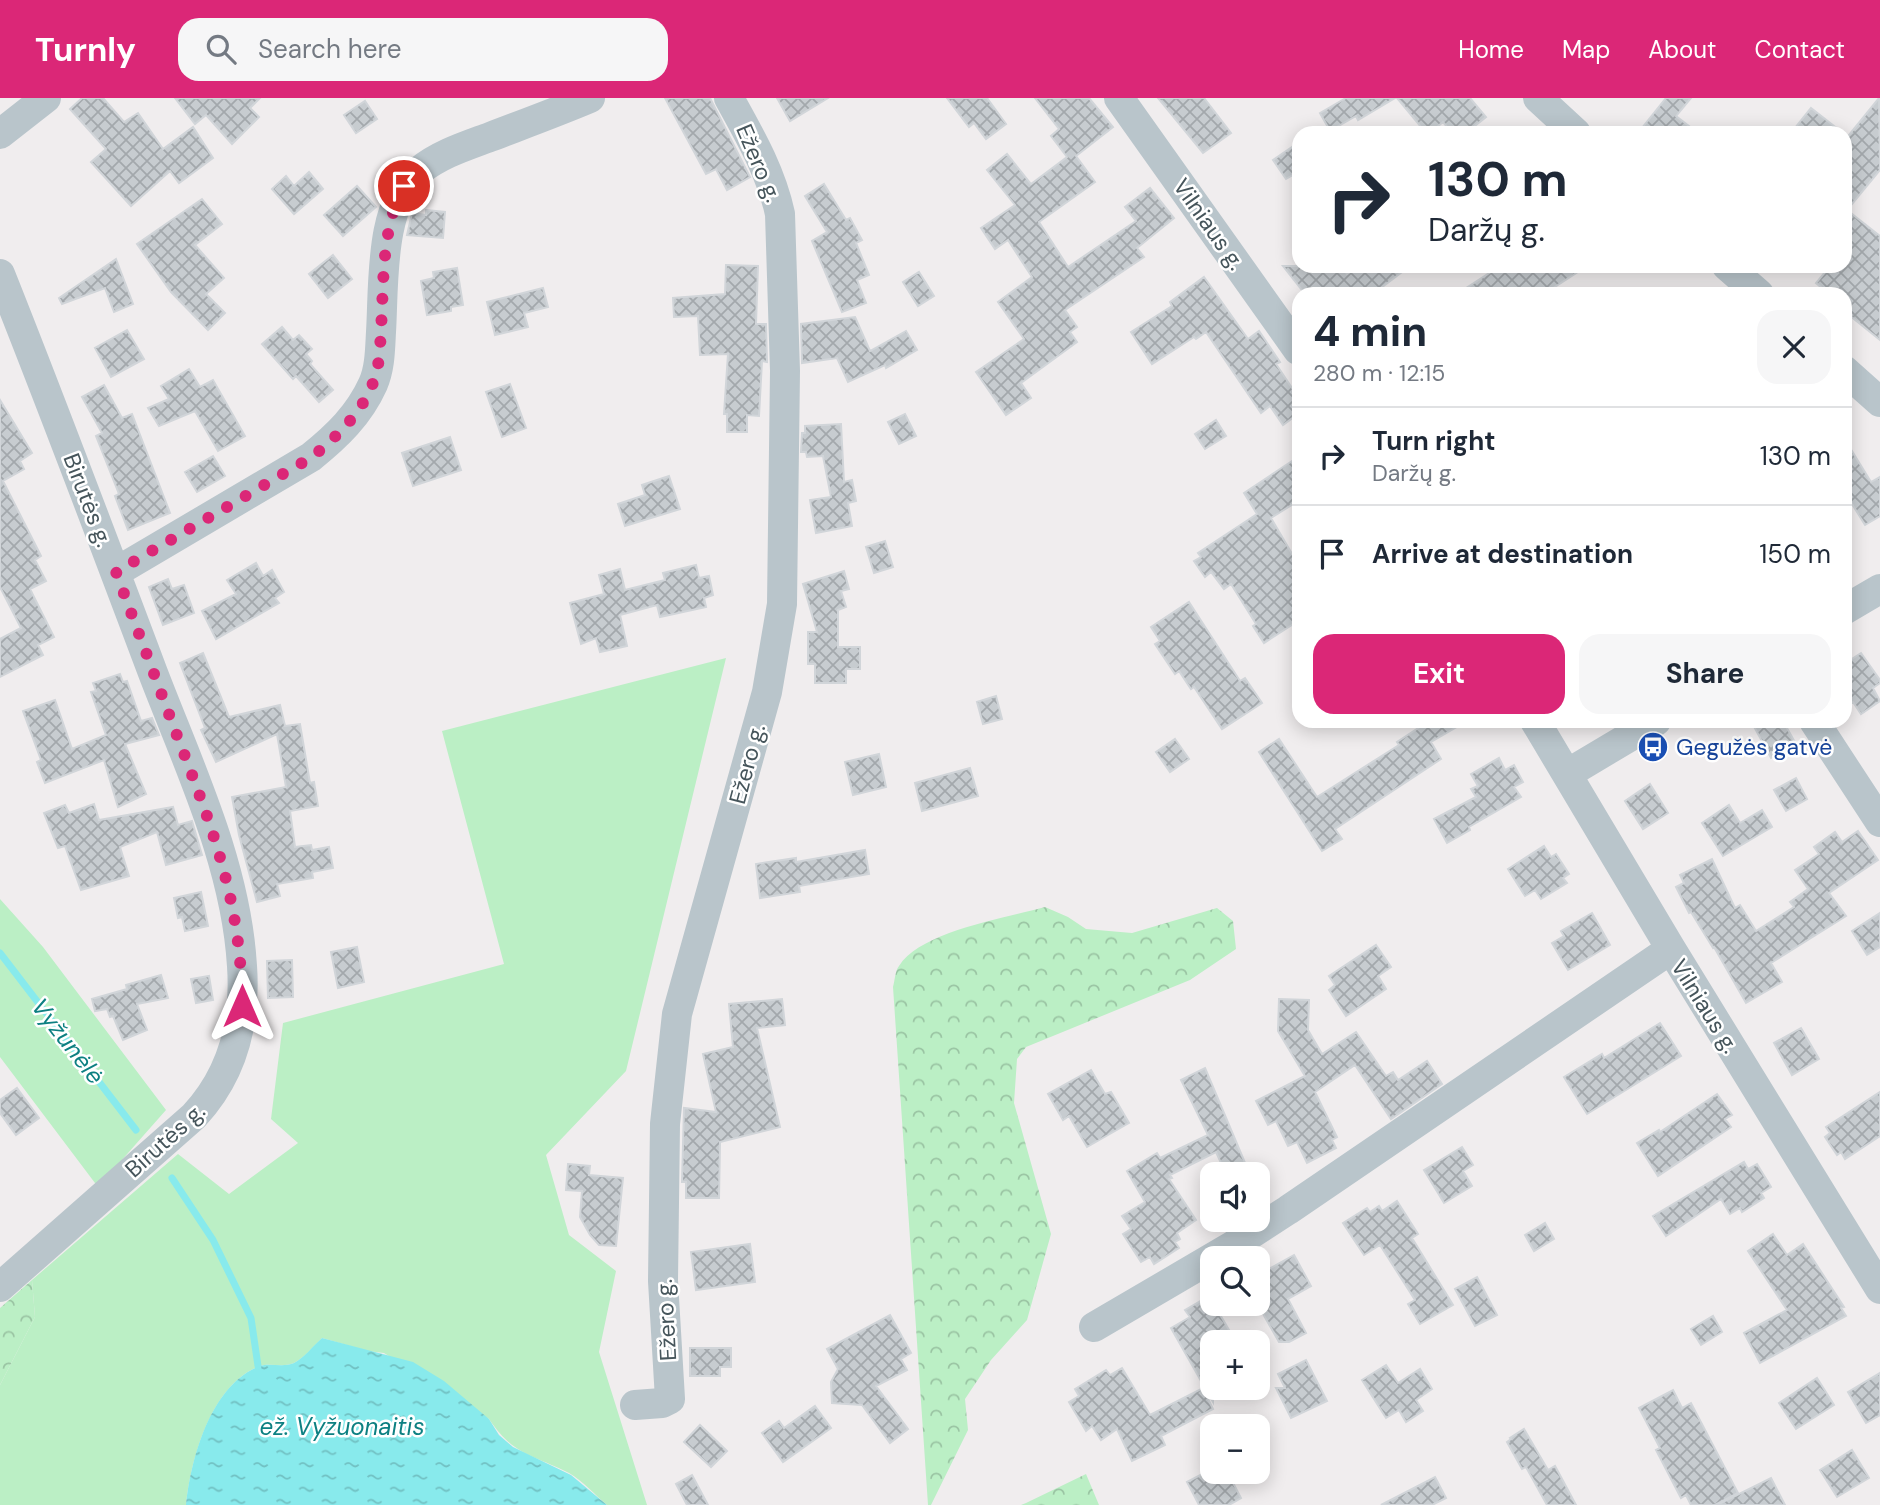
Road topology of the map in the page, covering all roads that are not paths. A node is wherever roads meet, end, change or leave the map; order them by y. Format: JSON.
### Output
{"nodes":[{"id":1,"x":46,"y":98,"type":"edge"},
{"id":2,"x":590,"y":98,"type":"edge"},
{"id":3,"x":729,"y":98,"type":"edge"},
{"id":4,"x":1119,"y":98,"type":"edge"},
{"id":5,"x":1538,"y":98,"type":"edge"},
{"id":6,"x":1568,"y":126,"type":"edge"},
{"id":7,"x":0,"y":134,"type":"edge"},
{"id":8,"x":1735,"y":273,"type":"edge"},
{"id":9,"x":0,"y":274,"type":"edge"},
{"id":10,"x":1751,"y":287,"type":"edge"},
{"id":11,"x":1292,"y":342,"type":"edge"},
{"id":12,"x":1852,"y":377,"type":"edge"},
{"id":13,"x":1880,"y":402,"type":"edge"},
{"id":14,"x":116,"y":572,"type":"junction"},
{"id":15,"x":1880,"y":589,"type":"edge"},
{"id":16,"x":1852,"y":605,"type":"edge"},
{"id":17,"x":1539,"y":728,"type":"edge"},
{"id":18,"x":1644,"y":728,"type":"edge"},
{"id":19,"x":1819,"y":728,"type":"edge"},
{"id":20,"x":1567,"y":774,"type":"junction"},
{"id":21,"x":1880,"y":822,"type":"edge"},
{"id":22,"x":1671,"y":949,"type":"junction"},
{"id":23,"x":0,"y":1287,"type":"edge"},
{"id":24,"x":1880,"y":1289,"type":"edge"},
{"id":25,"x":1094,"y":1327,"type":"dead end"},
{"id":26,"x":635,"y":1405,"type":"dead end"}],
"edges":[{"from":1,"to":7,"type":"street"},
{"from":2,"to":14,"type":"street"},
{"from":3,"to":26,"type":"street","name":"Ežero g."},
{"from":4,"to":11,"type":"street","name":"Vilniaus g."},
{"from":5,"to":6,"type":"street"},
{"from":8,"to":10,"type":"street"},
{"from":9,"to":14,"type":"street","name":"Birutės g."},
{"from":12,"to":13,"type":"street"},
{"from":14,"to":23,"type":"street","name":"Birutės g."},
{"from":15,"to":16,"type":"street"},
{"from":17,"to":20,"type":"street","name":"Vilniaus g."},
{"from":18,"to":20,"type":"street"},
{"from":19,"to":21,"type":"street"},
{"from":20,"to":22,"type":"street","name":"Vilniaus g."},
{"from":22,"to":24,"type":"street","name":"Vilniaus g."},
{"from":22,"to":25,"type":"street"}]}
